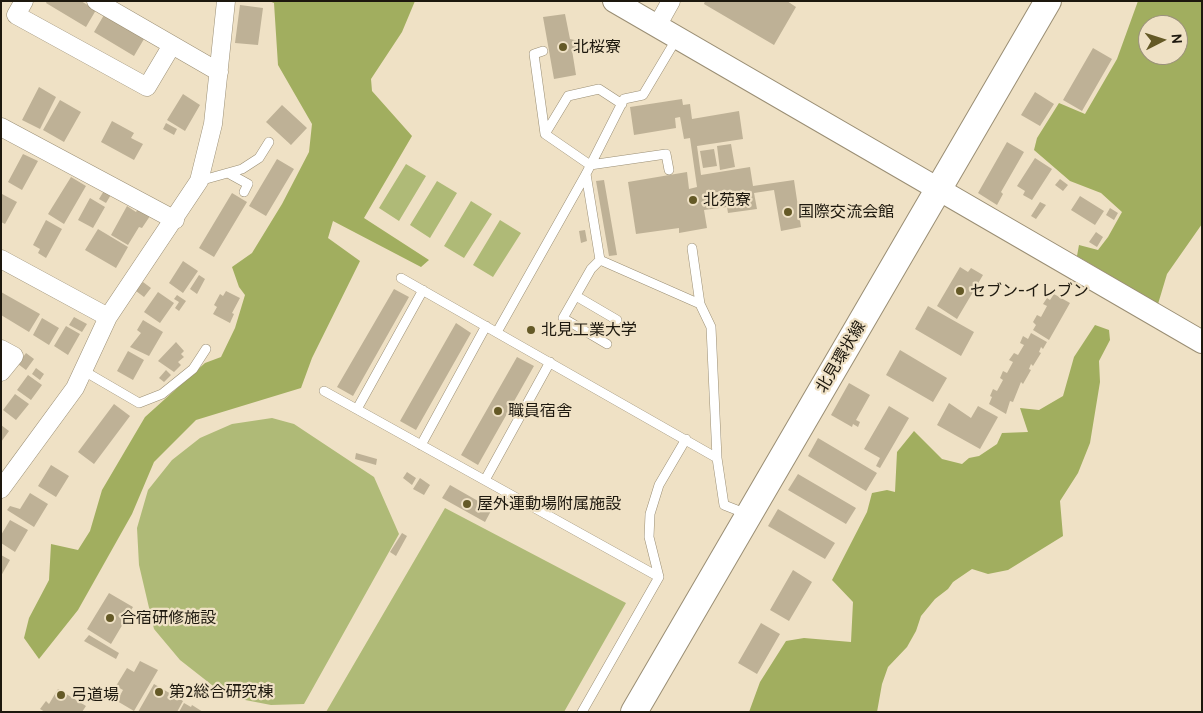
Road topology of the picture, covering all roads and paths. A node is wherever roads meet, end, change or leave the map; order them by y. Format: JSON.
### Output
{"nodes":[{"id":1,"x":24,"y":1,"type":"edge"},
{"id":2,"x":96,"y":1,"type":"edge"},
{"id":3,"x":226,"y":1,"type":"edge"},
{"id":4,"x":614,"y":1,"type":"edge"},
{"id":5,"x":671,"y":1,"type":"edge"},
{"id":6,"x":1048,"y":1,"type":"edge"},
{"id":7,"x":657,"y":26,"type":"junction"},
{"id":8,"x":674,"y":44,"type":"dead end"},
{"id":9,"x":172,"y":45,"type":"junction"},
{"id":10,"x":543,"y":51,"type":"dead end"},
{"id":11,"x":219,"y":72,"type":"junction"},
{"id":12,"x":622,"y":104,"type":"junction"},
{"id":13,"x":1,"y":127,"type":"edge"},
{"id":14,"x":544,"y":134,"type":"junction"},
{"id":15,"x":269,"y":142,"type":"dead end"},
{"id":16,"x":588,"y":169,"type":"junction"},
{"id":17,"x":669,"y":170,"type":"dead end"},
{"id":18,"x":228,"y":173,"type":"junction"},
{"id":19,"x":199,"y":181,"type":"junction"},
{"id":20,"x":940,"y":190,"type":"junction"},
{"id":21,"x":244,"y":192,"type":"dead end"},
{"id":22,"x":175,"y":220,"type":"junction"},
{"id":23,"x":692,"y":248,"type":"dead end"},
{"id":24,"x":1,"y":259,"type":"edge"},
{"id":25,"x":600,"y":260,"type":"junction"},
{"id":26,"x":402,"y":278,"type":"dead end"},
{"id":27,"x":423,"y":290,"type":"junction"},
{"id":28,"x":576,"y":296,"type":"junction"},
{"id":29,"x":700,"y":304,"type":"junction"},
{"id":30,"x":108,"y":317,"type":"junction"},
{"id":31,"x":617,"y":320,"type":"dead end"},
{"id":32,"x":486,"y":326,"type":"junction"},
{"id":33,"x":496,"y":332,"type":"junction"},
{"id":34,"x":1202,"y":342,"type":"edge"},
{"id":35,"x":607,"y":344,"type":"dead end"},
{"id":36,"x":1,"y":349,"type":"edge"},
{"id":37,"x":206,"y":349,"type":"dead end"},
{"id":38,"x":550,"y":362,"type":"junction"},
{"id":39,"x":84,"y":371,"type":"junction"},
{"id":40,"x":1,"y":372,"type":"edge"},
{"id":41,"x":324,"y":391,"type":"dead end"},
{"id":42,"x":357,"y":409,"type":"junction"},
{"id":43,"x":686,"y":440,"type":"junction"},
{"id":44,"x":420,"y":445,"type":"junction"},
{"id":45,"x":717,"y":458,"type":"junction"},
{"id":46,"x":484,"y":480,"type":"junction"},
{"id":47,"x":3,"y":482,"type":"edge"},
{"id":48,"x":747,"y":514,"type":"junction"},
{"id":49,"x":659,"y":578,"type":"junction"},
{"id":50,"x":582,"y":712,"type":"edge"},
{"id":51,"x":634,"y":712,"type":"edge"}],
"edges":[{"from":1,"to":9,"type":"street"},
{"from":2,"to":9,"type":"street"},
{"from":3,"to":11,"type":"street"},
{"from":4,"to":7,"type":"street"},
{"from":5,"to":7,"type":"street"},
{"from":6,"to":20,"type":"main road","name":"北見環状線"},
{"from":7,"to":20,"type":"street"},
{"from":8,"to":12,"type":"lane"},
{"from":9,"to":11,"type":"street"},
{"from":10,"to":14,"type":"lane"},
{"from":11,"to":19,"type":"street"},
{"from":12,"to":14,"type":"lane"},
{"from":12,"to":16,"type":"lane"},
{"from":13,"to":22,"type":"street"},
{"from":14,"to":16,"type":"lane"},
{"from":15,"to":18,"type":"lane"},
{"from":16,"to":17,"type":"lane"},
{"from":16,"to":25,"type":"lane"},
{"from":16,"to":33,"type":"lane"},
{"from":18,"to":19,"type":"lane"},
{"from":18,"to":21,"type":"lane"},
{"from":19,"to":22,"type":"street"},
{"from":20,"to":34,"type":"street"},
{"from":20,"to":48,"type":"main road","name":"北見環状線"},
{"from":22,"to":30,"type":"street"},
{"from":23,"to":29,"type":"lane"},
{"from":24,"to":30,"type":"street"},
{"from":25,"to":28,"type":"lane"},
{"from":25,"to":29,"type":"lane"},
{"from":26,"to":27,"type":"lane"},
{"from":27,"to":32,"type":"lane"},
{"from":27,"to":42,"type":"lane"},
{"from":28,"to":31,"type":"lane"},
{"from":28,"to":35,"type":"lane"},
{"from":29,"to":45,"type":"lane"},
{"from":30,"to":39,"type":"street"},
{"from":32,"to":33,"type":"lane"},
{"from":32,"to":44,"type":"lane"},
{"from":33,"to":38,"type":"lane"},
{"from":36,"to":40,"type":"street"},
{"from":37,"to":39,"type":"lane"},
{"from":38,"to":43,"type":"lane"},
{"from":38,"to":46,"type":"lane"},
{"from":39,"to":47,"type":"street"},
{"from":41,"to":42,"type":"lane"},
{"from":42,"to":44,"type":"lane"},
{"from":43,"to":45,"type":"lane"},
{"from":43,"to":49,"type":"lane"},
{"from":44,"to":46,"type":"lane"},
{"from":45,"to":48,"type":"lane"},
{"from":46,"to":49,"type":"lane"},
{"from":48,"to":51,"type":"main road","name":"北見環状線"},
{"from":49,"to":50,"type":"lane"}]}
